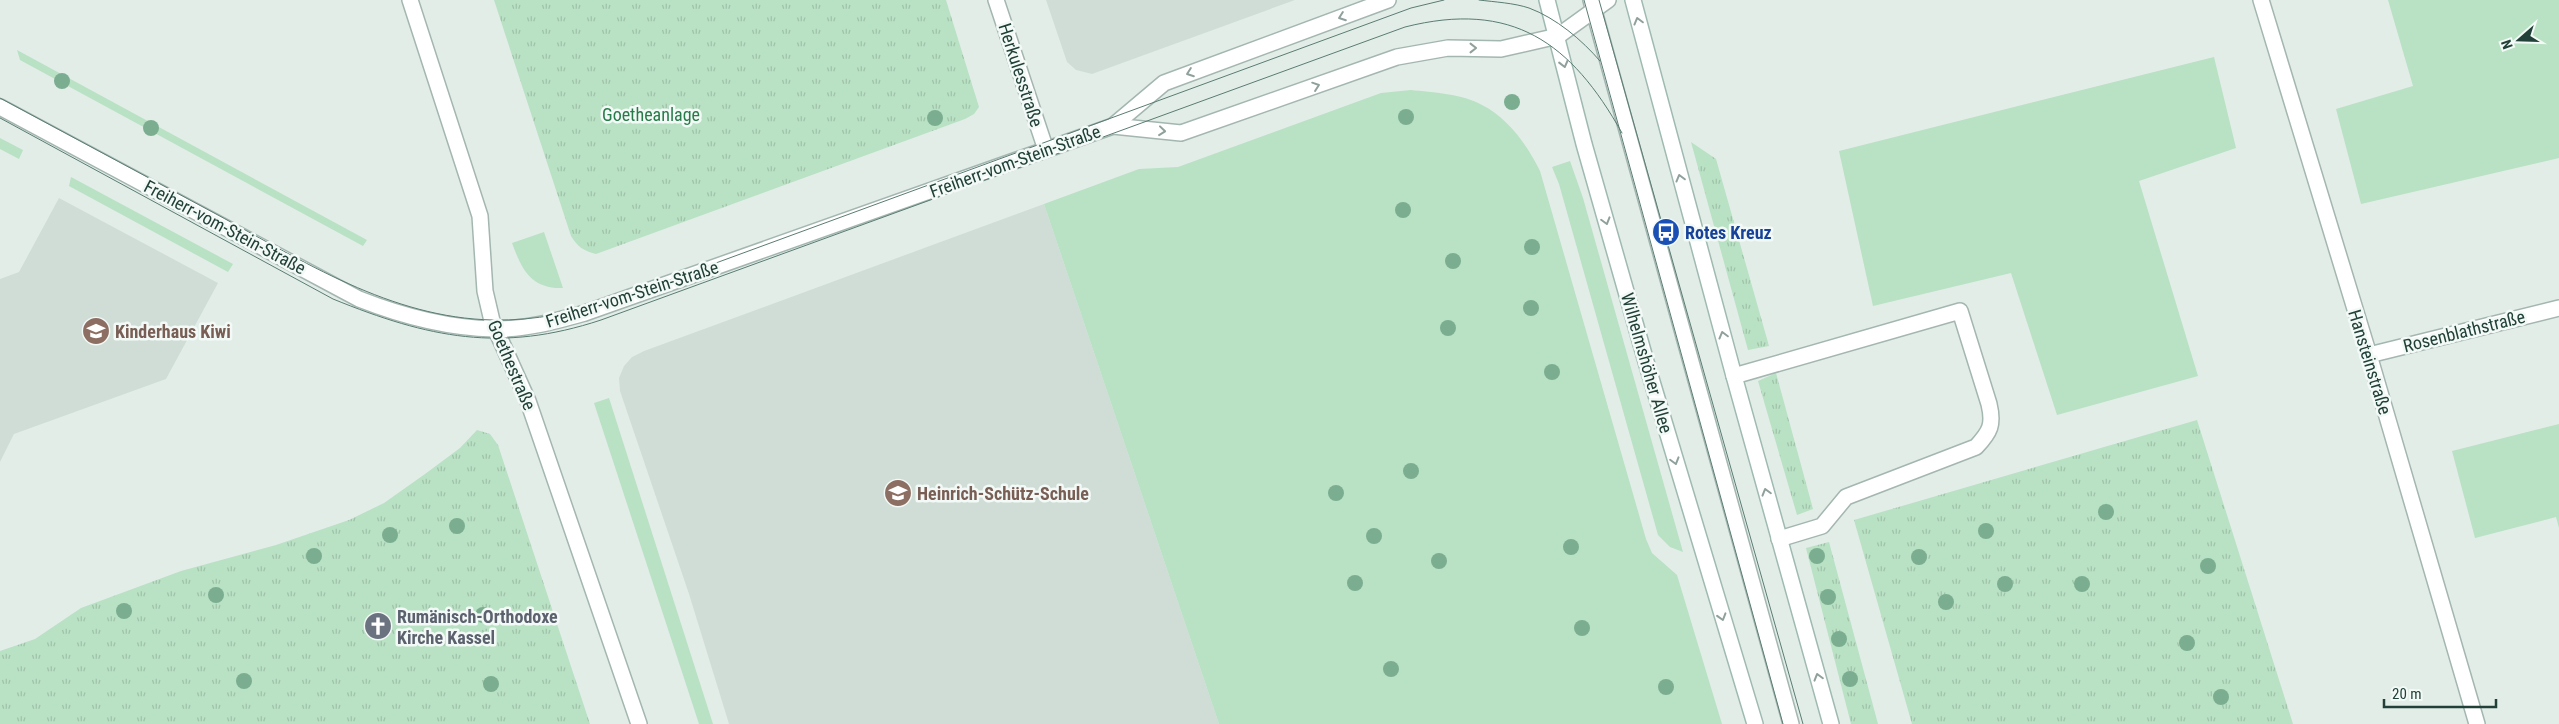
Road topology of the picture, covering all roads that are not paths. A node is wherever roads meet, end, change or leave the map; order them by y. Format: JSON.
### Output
{"nodes":[{"id":1,"x":410,"y":0,"type":"edge"},
{"id":2,"x":996,"y":0,"type":"edge"},
{"id":3,"x":1388,"y":0,"type":"edge"},
{"id":4,"x":1547,"y":0,"type":"edge"},
{"id":5,"x":1608,"y":0,"type":"edge"},
{"id":6,"x":1633,"y":0,"type":"edge"},
{"id":7,"x":2261,"y":0,"type":"edge"},
{"id":8,"x":1592,"y":5,"type":"edge"},
{"id":9,"x":1558,"y":36,"type":"junction"},
{"id":10,"x":0,"y":107,"type":"edge"},
{"id":11,"x":1113,"y":126,"type":"junction"},
{"id":12,"x":1046,"y":150,"type":"junction"},
{"id":13,"x":2559,"y":308,"type":"edge"},
{"id":14,"x":495,"y":329,"type":"junction"},
{"id":15,"x":2369,"y":355,"type":"junction"},
{"id":16,"x":1734,"y":376,"type":"junction"},
{"id":17,"x":1779,"y":539,"type":"junction"},
{"id":18,"x":639,"y":724,"type":"edge"},
{"id":19,"x":1755,"y":724,"type":"edge"},
{"id":20,"x":1791,"y":724,"type":"edge"},
{"id":21,"x":1831,"y":724,"type":"edge"},
{"id":22,"x":2477,"y":724,"type":"edge"}],
"edges":[{"from":1,"to":14,"type":"street","name":"Goethestraße"},
{"from":2,"to":12,"type":"street","name":"Herkulesstraße"},
{"from":3,"to":11,"type":"street","name":"Freiherr-vom-Stein-Straße","one_way":true},
{"from":4,"to":9,"type":"street","name":"Wilhelmshöher Allee"},
{"from":5,"to":8,"type":"street","name":"Freiherr-vom-Stein-Straße"},
{"from":16,"to":6,"type":"street","one_way":true},
{"from":7,"to":15,"type":"street","name":"Hansteinstraße"},
{"from":8,"to":9,"type":"street","name":"Freiherr-vom-Stein-Straße"},
{"from":8,"to":20,"type":"street"},
{"from":11,"to":9,"type":"street","name":"Freiherr-vom-Stein-Straße","one_way":true},
{"from":9,"to":19,"type":"street","name":"Wilhelmshöher Allee","one_way":true},
{"from":10,"to":14,"type":"street","name":"Freiherr-vom-Stein-Straße"},
{"from":11,"to":12,"type":"street","name":"Freiherr-vom-Stein-Straße"},
{"from":12,"to":14,"type":"street","name":"Freiherr-vom-Stein-Straße"},
{"from":13,"to":15,"type":"street","name":"Rosenblathstraße"},
{"from":14,"to":18,"type":"street","name":"Goethestraße"},
{"from":15,"to":22,"type":"street","name":"Hansteinstraße"},
{"from":17,"to":16,"type":"street","one_way":true},
{"from":16,"to":17,"type":"street"},
{"from":21,"to":17,"type":"street","one_way":true}]}
